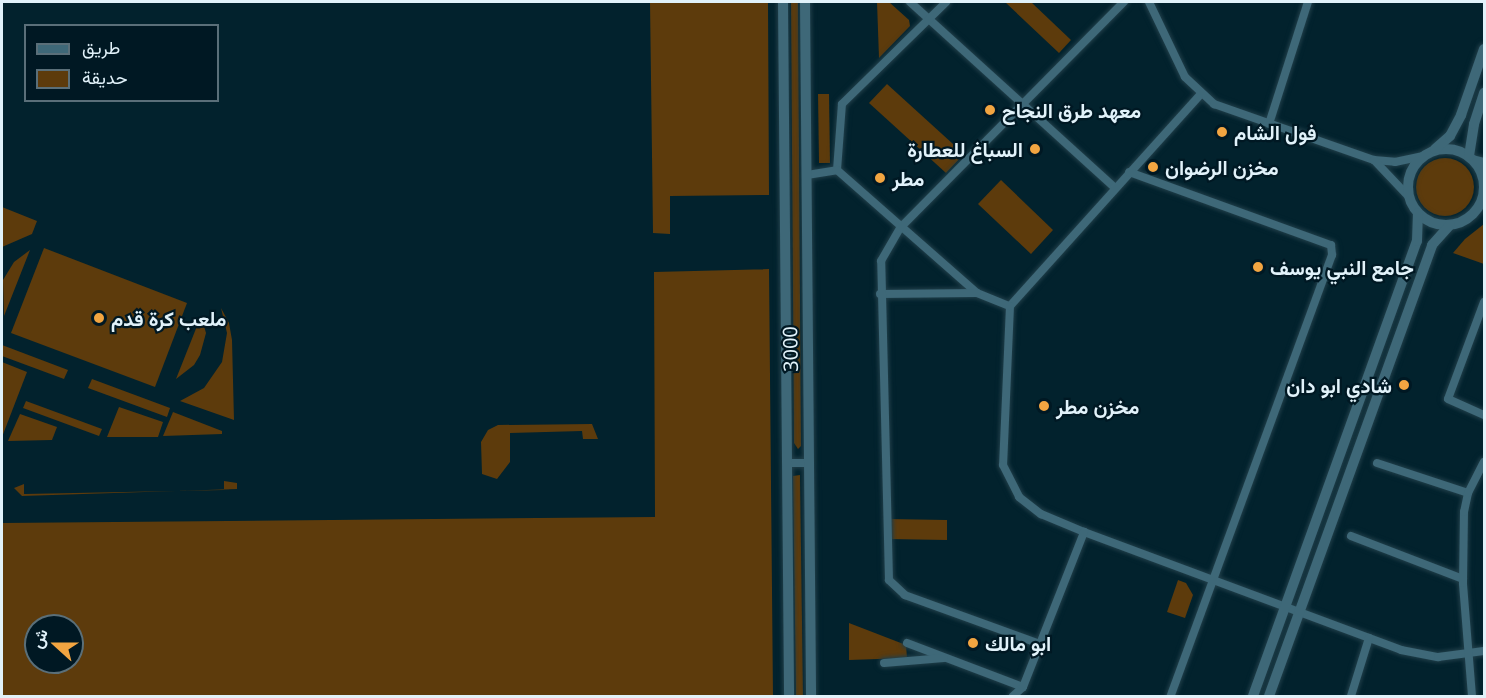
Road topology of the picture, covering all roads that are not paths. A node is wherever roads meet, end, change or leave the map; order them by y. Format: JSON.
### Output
{"nodes":[{"id":1,"x":783,"y":2,"type":"edge"},
{"id":2,"x":805,"y":2,"type":"edge"},
{"id":3,"x":910,"y":2,"type":"edge"},
{"id":4,"x":946,"y":2,"type":"edge"},
{"id":5,"x":1124,"y":2,"type":"edge"},
{"id":6,"x":1149,"y":2,"type":"edge"},
{"id":7,"x":1308,"y":2,"type":"edge"},
{"id":8,"x":929,"y":20,"type":"junction"},
{"id":9,"x":1485,"y":49,"type":"edge"},
{"id":10,"x":1485,"y":93,"type":"edge"},
{"id":11,"x":1200,"y":94,"type":"junction"},
{"id":12,"x":1021,"y":102,"type":"junction"},
{"id":13,"x":1269,"y":124,"type":"junction"},
{"id":14,"x":1434,"y":150,"type":"junction"},
{"id":15,"x":1423,"y":156,"type":"junction"},
{"id":16,"x":1471,"y":158,"type":"junction"},
{"id":17,"x":1374,"y":160,"type":"junction"},
{"id":18,"x":1485,"y":162,"type":"edge"},
{"id":19,"x":837,"y":170,"type":"junction"},
{"id":20,"x":1129,"y":172,"type":"junction"},
{"id":21,"x":807,"y":175,"type":"junction"},
{"id":22,"x":1113,"y":186,"type":"junction"},
{"id":23,"x":1408,"y":196,"type":"junction"},
{"id":24,"x":1484,"y":196,"type":"edge"},
{"id":25,"x":1418,"y":213,"type":"junction"},
{"id":26,"x":1450,"y":225,"type":"junction"},
{"id":27,"x":901,"y":227,"type":"junction"},
{"id":28,"x":977,"y":293,"type":"junction"},
{"id":29,"x":880,"y":294,"type":"junction"},
{"id":30,"x":1485,"y":302,"type":"edge"},
{"id":31,"x":1010,"y":306,"type":"junction"},
{"id":32,"x":1485,"y":415,"type":"edge"},
{"id":33,"x":1485,"y":462,"type":"edge"},
{"id":34,"x":787,"y":463,"type":"junction"},
{"id":35,"x":809,"y":463,"type":"junction"},
{"id":36,"x":1377,"y":463,"type":"dead end"},
{"id":37,"x":1468,"y":494,"type":"junction"},
{"id":38,"x":1084,"y":531,"type":"junction"},
{"id":39,"x":1351,"y":536,"type":"dead end"},
{"id":40,"x":1463,"y":579,"type":"junction"},
{"id":41,"x":1214,"y":582,"type":"junction"},
{"id":42,"x":1285,"y":606,"type":"junction"},
{"id":43,"x":1300,"y":612,"type":"junction"},
{"id":44,"x":1369,"y":638,"type":"junction"},
{"id":45,"x":907,"y":643,"type":"dead end"},
{"id":46,"x":1040,"y":644,"type":"junction"},
{"id":47,"x":1485,"y":651,"type":"edge"},
{"id":48,"x":1466,"y":654,"type":"junction"},
{"id":49,"x":947,"y":658,"type":"junction"},
{"id":50,"x":884,"y":663,"type":"dead end"},
{"id":51,"x":1023,"y":687,"type":"junction"},
{"id":52,"x":789,"y":696,"type":"edge"},
{"id":53,"x":812,"y":696,"type":"edge"},
{"id":54,"x":1013,"y":696,"type":"edge"},
{"id":55,"x":1171,"y":696,"type":"edge"},
{"id":56,"x":1253,"y":696,"type":"edge"},
{"id":57,"x":1269,"y":696,"type":"edge"},
{"id":58,"x":1351,"y":696,"type":"edge"},
{"id":59,"x":1472,"y":696,"type":"edge"}],
"edges":[{"from":1,"to":34,"type":"street","name":"3000"},
{"from":2,"to":21,"type":"street","name":"3000"},
{"from":3,"to":8,"type":"street"},
{"from":4,"to":8,"type":"street"},
{"from":5,"to":12,"type":"street"},
{"from":6,"to":11,"type":"street"},
{"from":7,"to":13,"type":"street"},
{"from":8,"to":12,"type":"street"},
{"from":8,"to":19,"type":"street"},
{"from":9,"to":14,"type":"street"},
{"from":10,"to":16,"type":"street"},
{"from":11,"to":13,"type":"street"},
{"from":11,"to":20,"type":"street"},
{"from":12,"to":22,"type":"street"},
{"from":12,"to":27,"type":"street"},
{"from":13,"to":17,"type":"street"},
{"from":14,"to":15,"type":"street"},
{"from":14,"to":16,"type":"street"},
{"from":15,"to":17,"type":"street"},
{"from":15,"to":23,"type":"street"},
{"from":16,"to":18,"type":"street"},
{"from":16,"to":24,"type":"street"},
{"from":17,"to":23,"type":"street"},
{"from":19,"to":21,"type":"street"},
{"from":19,"to":27,"type":"street"},
{"from":20,"to":22,"type":"street"},
{"from":20,"to":41,"type":"street"},
{"from":21,"to":35,"type":"street","name":"3000"},
{"from":22,"to":31,"type":"street"},
{"from":23,"to":25,"type":"street"},
{"from":24,"to":26,"type":"street"},
{"from":25,"to":26,"type":"street"},
{"from":25,"to":42,"type":"street"},
{"from":26,"to":43,"type":"street"},
{"from":27,"to":28,"type":"street"},
{"from":27,"to":29,"type":"street"},
{"from":28,"to":29,"type":"street"},
{"from":28,"to":31,"type":"street"},
{"from":29,"to":46,"type":"street"},
{"from":30,"to":32,"type":"street"},
{"from":31,"to":38,"type":"street"},
{"from":33,"to":37,"type":"street"},
{"from":34,"to":35,"type":"street"},
{"from":34,"to":52,"type":"street","name":"3000"},
{"from":35,"to":53,"type":"street","name":"3000"},
{"from":36,"to":37,"type":"street"},
{"from":37,"to":40,"type":"street"},
{"from":38,"to":41,"type":"street"},
{"from":38,"to":46,"type":"street"},
{"from":39,"to":40,"type":"street"},
{"from":40,"to":48,"type":"street"},
{"from":41,"to":42,"type":"street"},
{"from":41,"to":55,"type":"street"},
{"from":42,"to":43,"type":"street"},
{"from":42,"to":56,"type":"street"},
{"from":43,"to":44,"type":"street"},
{"from":43,"to":57,"type":"street"},
{"from":44,"to":48,"type":"street"},
{"from":44,"to":58,"type":"street"},
{"from":45,"to":49,"type":"street"},
{"from":46,"to":51,"type":"street"},
{"from":47,"to":48,"type":"street"},
{"from":48,"to":59,"type":"street"},
{"from":49,"to":50,"type":"street"},
{"from":49,"to":51,"type":"street"},
{"from":51,"to":54,"type":"street"}]}
